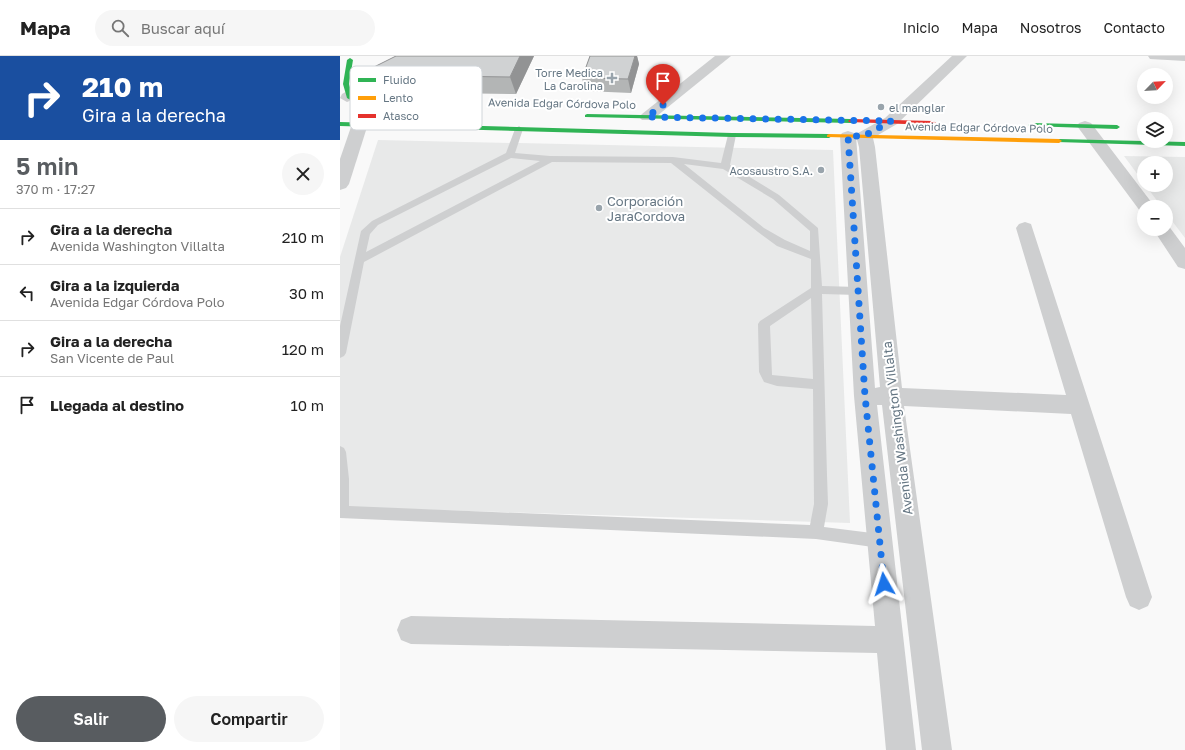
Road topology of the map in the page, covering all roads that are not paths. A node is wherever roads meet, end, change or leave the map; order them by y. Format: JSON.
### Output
{"nodes":[{"id":1,"x":422,"y":56,"type":"edge"},
{"id":2,"x":724,"y":56,"type":"edge"},
{"id":3,"x":960,"y":56,"type":"edge"},
{"id":4,"x":1155,"y":56,"type":"edge"},
{"id":5,"x":1185,"y":57,"type":"edge"},
{"id":6,"x":353,"y":58,"type":"edge"},
{"id":7,"x":404,"y":66,"type":"edge"},
{"id":8,"x":340,"y":69,"type":"edge"},
{"id":9,"x":350,"y":95,"type":"edge"},
{"id":10,"x":347,"y":97,"type":"junction"},
{"id":11,"x":350,"y":99,"type":"edge"},
{"id":12,"x":576,"y":116,"type":"dead end"},
{"id":13,"x":647,"y":117,"type":"junction"},
{"id":14,"x":350,"y":120,"type":"edge"},
{"id":15,"x":891,"y":121,"type":"junction"},
{"id":16,"x":945,"y":123,"type":"dead end"},
{"id":17,"x":340,"y":124,"type":"edge"},
{"id":18,"x":1021,"y":124,"type":"dead end"},
{"id":19,"x":482,"y":126,"type":"edge"},
{"id":20,"x":1085,"y":126,"type":"junction"},
{"id":21,"x":1128,"y":127,"type":"dead end"},
{"id":22,"x":519,"y":129,"type":"junction"},
{"id":23,"x":354,"y":130,"type":"edge"},
{"id":24,"x":732,"y":135,"type":"junction"},
{"id":25,"x":856,"y":136,"type":"junction"},
{"id":26,"x":1098,"y":141,"type":"junction"},
{"id":27,"x":1185,"y":144,"type":"edge"},
{"id":28,"x":510,"y":155,"type":"junction"},
{"id":29,"x":550,"y":159,"type":"junction"},
{"id":30,"x":673,"y":160,"type":"junction"},
{"id":31,"x":725,"y":166,"type":"junction"},
{"id":32,"x":340,"y":184,"type":"edge"},
{"id":33,"x":1141,"y":200,"type":"edge"},
{"id":34,"x":1024,"y":228,"type":"dead end"},
{"id":35,"x":1167,"y":236,"type":"edge"},
{"id":36,"x":815,"y":257,"type":"junction"},
{"id":37,"x":358,"y":260,"type":"junction"},
{"id":38,"x":1185,"y":262,"type":"edge"},
{"id":39,"x":816,"y":290,"type":"junction"},
{"id":40,"x":858,"y":291,"type":"junction"},
{"id":41,"x":340,"y":353,"type":"edge"},
{"id":42,"x":818,"y":384,"type":"junction"},
{"id":43,"x":865,"y":396,"type":"junction"},
{"id":44,"x":892,"y":396,"type":"junction"},
{"id":45,"x":1080,"y":405,"type":"junction"},
{"id":46,"x":340,"y":452,"type":"edge"},
{"id":47,"x":341,"y":512,"type":"edge"},
{"id":48,"x":816,"y":532,"type":"junction"},
{"id":49,"x":880,"y":541,"type":"junction"},
{"id":50,"x":1139,"y":597,"type":"dead end"},
{"id":51,"x":411,"y":630,"type":"dead end"},
{"id":52,"x":890,"y":640,"type":"junction"},
{"id":53,"x":901,"y":750,"type":"edge"},
{"id":54,"x":937,"y":750,"type":"edge"}],
"edges":[{"from":1,"to":7,"type":"street"},
{"from":2,"to":13,"type":"street"},
{"from":3,"to":15,"type":"street"},
{"from":4,"to":5,"type":"street"},
{"from":6,"to":8,"type":"main road"},
{"from":6,"to":10,"type":"main road"},
{"from":9,"to":10,"type":"street"},
{"from":10,"to":11,"type":"main road","name":"Avenida Edgar Córdova Polo"},
{"from":12,"to":13,"type":"main road","name":"Avenida Edgar Córdova Polo"},
{"from":13,"to":15,"type":"main road","name":"Avenida Edgar Córdova Polo"},
{"from":14,"to":17,"type":"main road","name":"Avenida Edgar Córdova Polo"},
{"from":15,"to":16,"type":"main road","name":"Avenida Edgar Córdova Polo"},
{"from":15,"to":25,"type":"street"},
{"from":18,"to":20,"type":"main road","name":"Avenida Edgar Córdova Polo"},
{"from":19,"to":22,"type":"main road","name":"Avenida Edgar Córdova Polo"},
{"from":20,"to":21,"type":"main road","name":"Avenida Edgar Córdova Polo"},
{"from":20,"to":26,"type":"street"},
{"from":22,"to":24,"type":"main road","name":"Avenida Edgar Córdova Polo"},
{"from":22,"to":28,"type":"lane"},
{"from":23,"to":32,"type":"street"},
{"from":24,"to":25,"type":"main road","name":"Avenida Edgar Córdova Polo"},
{"from":24,"to":31,"type":"lane"},
{"from":25,"to":26,"type":"main road","name":"Avenida Edgar Córdova Polo"},
{"from":25,"to":40,"type":"street","name":"Avenida Washington Villalta"},
{"from":25,"to":44,"type":"street","name":"Avenida Washington Villalta"},
{"from":26,"to":27,"type":"main road","name":"Avenida Edgar Córdova Polo"},
{"from":26,"to":33,"type":"street"},
{"from":28,"to":29,"type":"lane"},
{"from":28,"to":37,"type":"lane"},
{"from":29,"to":30,"type":"lane"},
{"from":29,"to":37,"type":"lane"},
{"from":30,"to":31,"type":"lane"},
{"from":30,"to":36,"type":"lane"},
{"from":31,"to":36,"type":"lane"},
{"from":34,"to":45,"type":"street"},
{"from":35,"to":38,"type":"street"},
{"from":36,"to":39,"type":"lane"},
{"from":37,"to":41,"type":"lane"},
{"from":39,"to":40,"type":"lane"},
{"from":39,"to":42,"type":"lane"},
{"from":39,"to":42,"type":"lane"},
{"from":40,"to":43,"type":"street","name":"Avenida Washington Villalta"},
{"from":42,"to":48,"type":"lane"},
{"from":43,"to":44,"type":"street"},
{"from":43,"to":49,"type":"street","name":"Avenida Washington Villalta"},
{"from":44,"to":45,"type":"street"},
{"from":44,"to":54,"type":"street","name":"Avenida Washington Villalta"},
{"from":45,"to":50,"type":"street"},
{"from":46,"to":47,"type":"lane"},
{"from":47,"to":48,"type":"lane"},
{"from":48,"to":49,"type":"lane"},
{"from":49,"to":52,"type":"street","name":"Avenida Washington Villalta"},
{"from":51,"to":52,"type":"street"},
{"from":52,"to":53,"type":"street","name":"Avenida Washington Villalta"}]}
